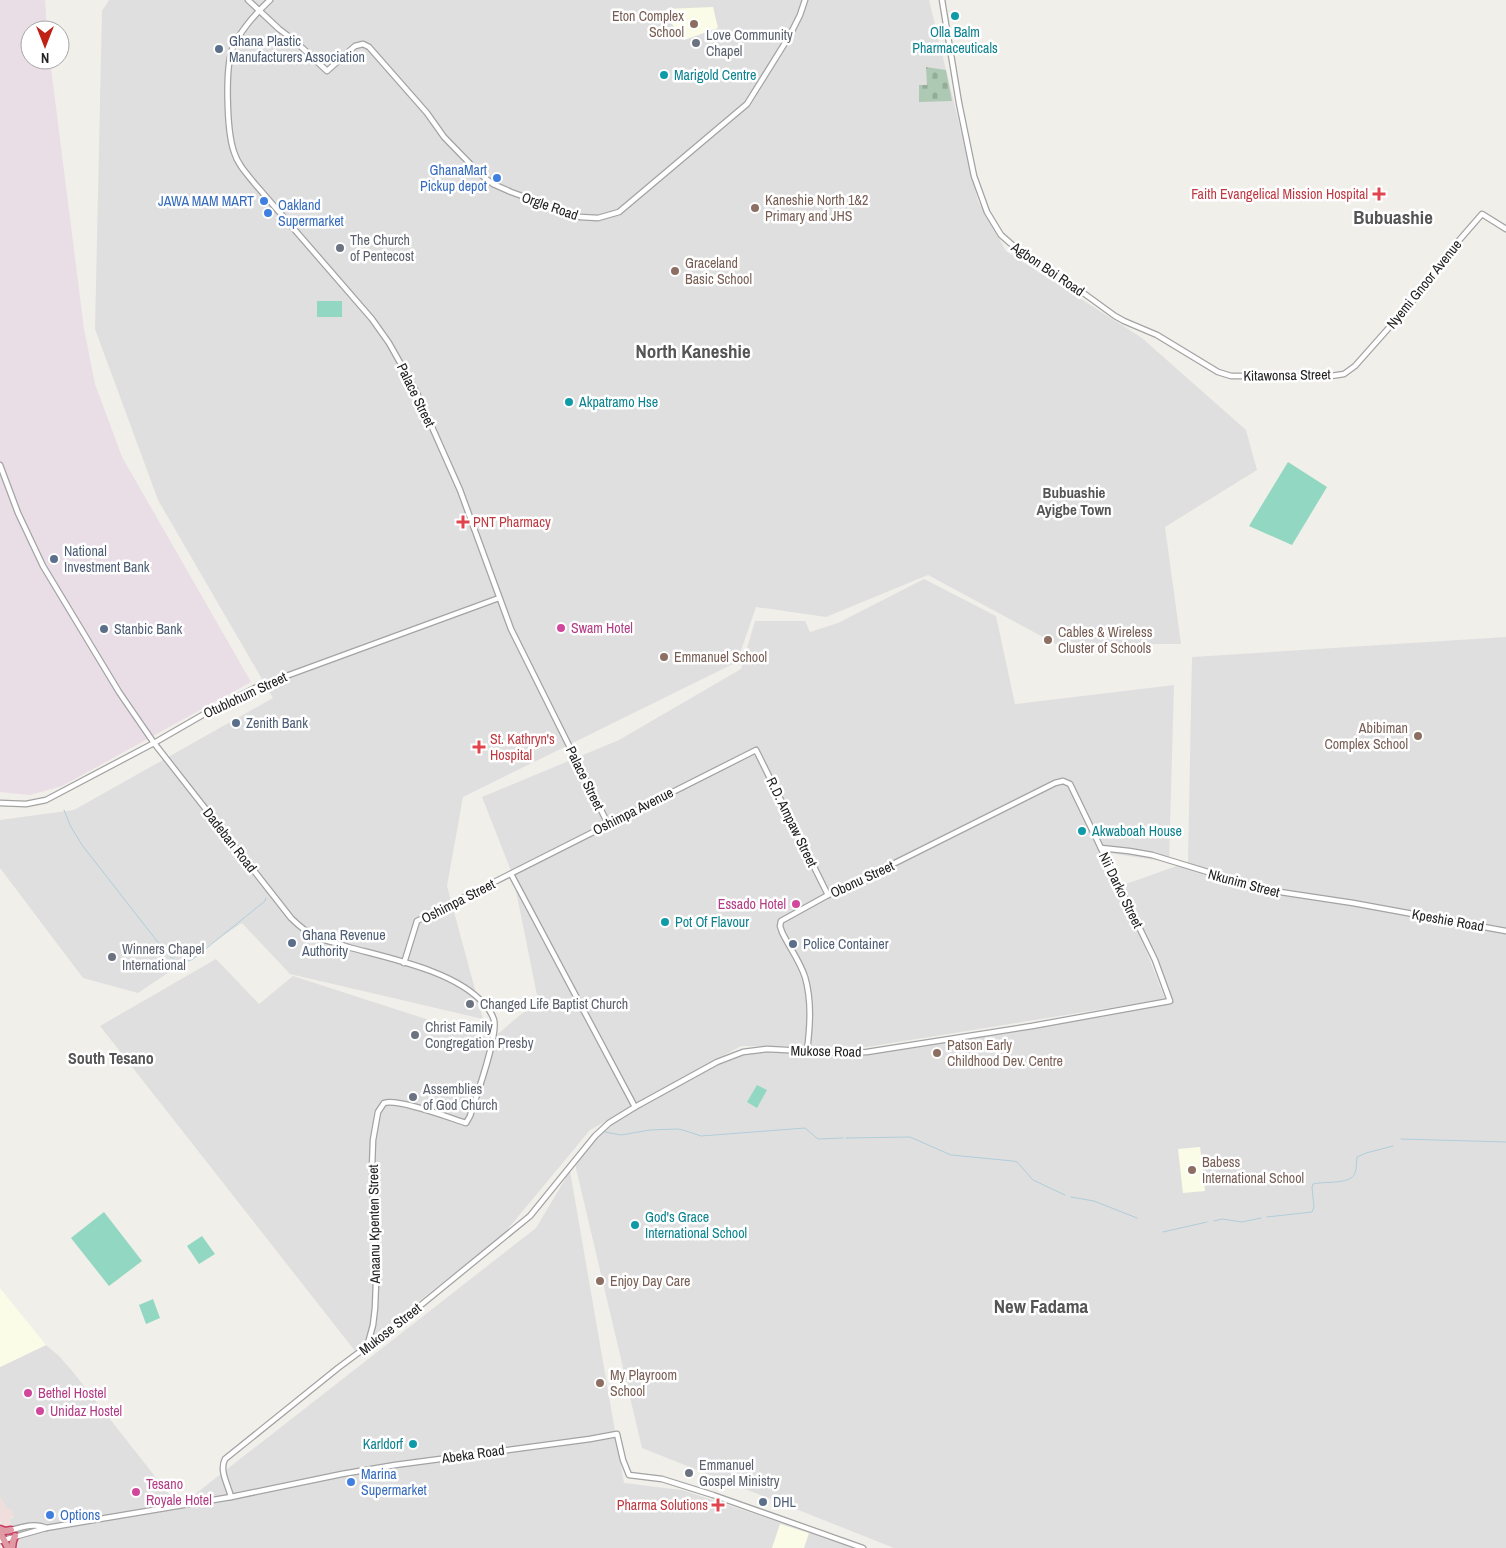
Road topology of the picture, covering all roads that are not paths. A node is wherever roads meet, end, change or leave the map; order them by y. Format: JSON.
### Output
{"nodes":[{"id":1,"x":248,"y":0,"type":"edge"},
{"id":2,"x":270,"y":0,"type":"edge"},
{"id":3,"x":805,"y":0,"type":"edge"},
{"id":4,"x":942,"y":0,"type":"edge"},
{"id":5,"x":258,"y":11,"type":"junction"},
{"id":6,"x":1506,"y":229,"type":"edge"},
{"id":7,"x":1344,"y":374,"type":"joint"},
{"id":8,"x":1230,"y":376,"type":"joint"},
{"id":9,"x":0,"y":465,"type":"edge"},
{"id":10,"x":499,"y":598,"type":"junction"},
{"id":11,"x":154,"y":743,"type":"junction"},
{"id":12,"x":756,"y":750,"type":"joint"},
{"id":13,"x":1067,"y":782,"type":"joint"},
{"id":14,"x":0,"y":803,"type":"edge"},
{"id":15,"x":608,"y":824,"type":"junction"},
{"id":16,"x":1100,"y":848,"type":"junction"},
{"id":17,"x":511,"y":874,"type":"junction"},
{"id":18,"x":828,"y":895,"type":"junction"},
{"id":19,"x":1390,"y":910,"type":"joint"},
{"id":20,"x":1506,"y":931,"type":"edge"},
{"id":21,"x":404,"y":963,"type":"junction"},
{"id":22,"x":1170,"y":1001,"type":"joint"},
{"id":23,"x":807,"y":1051,"type":"junction"},
{"id":24,"x":385,"y":1103,"type":"joint"},
{"id":25,"x":635,"y":1107,"type":"junction"},
{"id":26,"x":574,"y":1162,"type":"joint"},
{"id":27,"x":366,"y":1348,"type":"junction"},
{"id":28,"x":231,"y":1497,"type":"junction"},
{"id":29,"x":13,"y":1533,"type":"junction"},
{"id":30,"x":1,"y":1535,"type":"edge"},
{"id":31,"x":10,"y":1548,"type":"edge"},
{"id":32,"x":863,"y":1548,"type":"edge"}],
"edges":[{"from":1,"to":5,"type":"street"},
{"from":2,"to":5,"type":"street","name":"Palace Street"},
{"from":3,"to":5,"type":"street","name":"Orgle Road"},
{"from":4,"to":8,"type":"street","name":"Agbon Boi Road"},
{"from":5,"to":10,"type":"street","name":"Palace Street"},
{"from":6,"to":7,"type":"street","name":"Nyemi Gnoor Avenue"},
{"from":7,"to":8,"type":"street","name":"Kitawonsa Street"},
{"from":9,"to":11,"type":"street","name":"Dadeban Road"},
{"from":10,"to":11,"type":"street","name":"Otublohum Street"},
{"from":10,"to":15,"type":"street","name":"Palace Street"},
{"from":11,"to":14,"type":"street","name":"Otublohum Street"},
{"from":11,"to":21,"type":"street","name":"Dadeban Road"},
{"from":12,"to":15,"type":"street","name":"Oshimpa Avenue"},
{"from":12,"to":18,"type":"street","name":"R.D. Ampaw Street"},
{"from":13,"to":16,"type":"street","name":"Nii Darko Street"},
{"from":13,"to":18,"type":"street","name":"Obonu Street"},
{"from":15,"to":17,"type":"street","name":"Oshimpa Avenue"},
{"from":16,"to":19,"type":"street","name":"Nkunim Street"},
{"from":16,"to":22,"type":"street","name":"Nii Darko Street"},
{"from":17,"to":21,"type":"street","name":"Oshimpa Street"},
{"from":17,"to":25,"type":"street"},
{"from":18,"to":23,"type":"street","name":"Obonu Street"},
{"from":19,"to":20,"type":"street","name":"Kpeshie Road"},
{"from":21,"to":24,"type":"street","name":"Dadeban Road"},
{"from":22,"to":23,"type":"street","name":"Mukose Road"},
{"from":23,"to":25,"type":"street","name":"Mukose Road"},
{"from":24,"to":27,"type":"street","name":"Anaanu Kpenten Street"},
{"from":25,"to":26,"type":"street","name":"Mukose Road"},
{"from":26,"to":27,"type":"street","name":"Mukose Street"},
{"from":27,"to":28,"type":"street","name":"Mukose Street"},
{"from":28,"to":29,"type":"street","name":"Abeka Road"},
{"from":28,"to":32,"type":"street","name":"Abeka Road"},
{"from":29,"to":30,"type":"street","name":"Abeka Road"},
{"from":29,"to":30,"type":"highway"},
{"from":29,"to":31,"type":"highway"},
{"from":30,"to":31,"type":"highway"}]}
